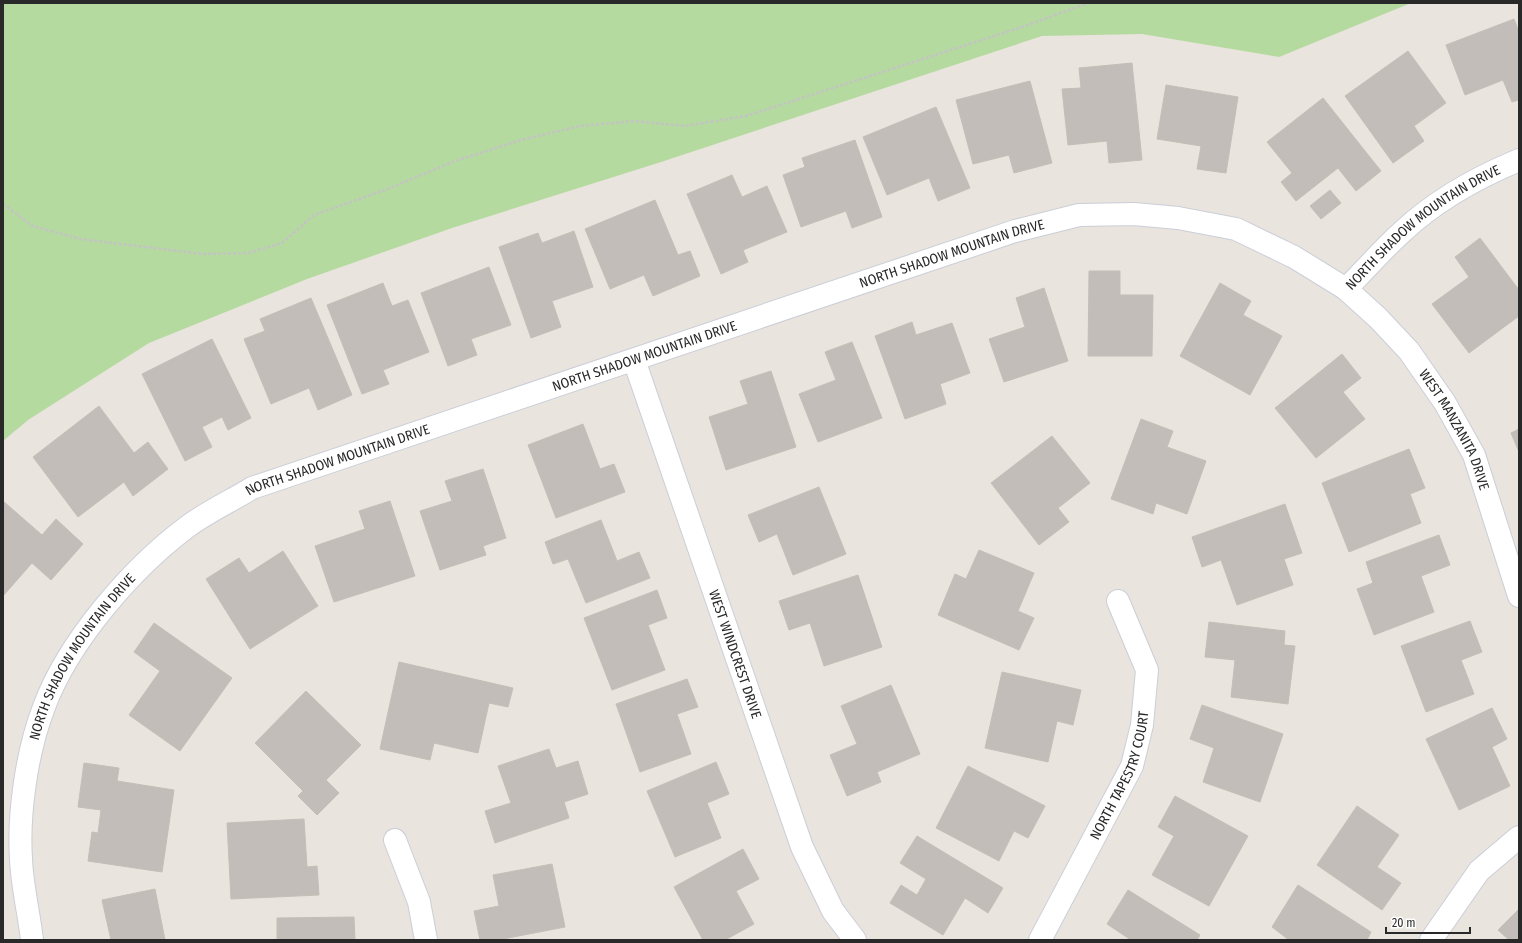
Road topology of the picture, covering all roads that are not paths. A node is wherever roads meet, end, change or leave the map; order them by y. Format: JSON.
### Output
{"nodes":[{"id":1,"x":1519,"y":160,"type":"edge"},
{"id":2,"x":1346,"y":289,"type":"junction"},
{"id":3,"x":634,"y":360,"type":"junction"},
{"id":4,"x":1512,"y":551,"type":"edge"},
{"id":5,"x":1519,"y":596,"type":"edge"},
{"id":6,"x":1118,"y":601,"type":"dead end"},
{"id":7,"x":1519,"y":836,"type":"edge"},
{"id":8,"x":395,"y":840,"type":"dead end"},
{"id":9,"x":32,"y":940,"type":"edge"},
{"id":10,"x":426,"y":940,"type":"edge"},
{"id":11,"x":855,"y":940,"type":"edge"},
{"id":12,"x":1040,"y":940,"type":"edge"},
{"id":13,"x":1432,"y":940,"type":"edge"}],
"edges":[{"from":1,"to":2,"type":"street","name":"NORTH SHADOW MOUNTAIN DRIVE"},
{"from":2,"to":3,"type":"street","name":"NORTH SHADOW MOUNTAIN DRIVE"},
{"from":2,"to":4,"type":"street","name":"WEST MANZANITA DRIVE"},
{"from":3,"to":9,"type":"street","name":"NORTH SHADOW MOUNTAIN DRIVE"},
{"from":3,"to":11,"type":"street","name":"WEST WINDCREST DRIVE"},
{"from":4,"to":5,"type":"street","name":"WEST MANZANITA DRIVE"},
{"from":6,"to":12,"type":"street","name":"NORTH TAPESTRY COURT"},
{"from":7,"to":13,"type":"street"},
{"from":8,"to":10,"type":"street"}]}
